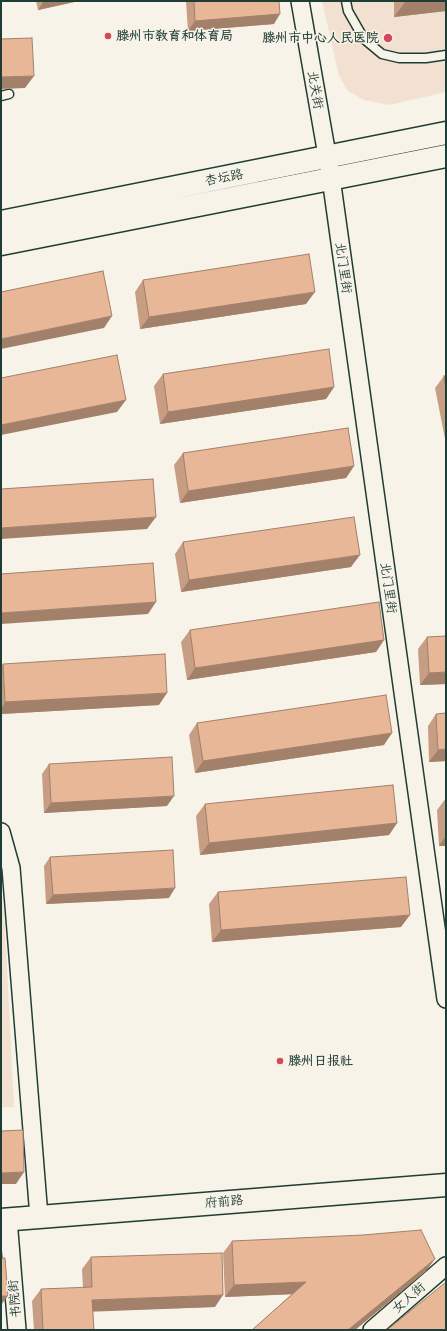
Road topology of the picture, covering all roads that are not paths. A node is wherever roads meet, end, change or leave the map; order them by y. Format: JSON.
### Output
{"nodes":[{"id":1,"x":300,"y":1,"type":"edge"},
{"id":2,"x":346,"y":1,"type":"edge"},
{"id":3,"x":446,"y":55,"type":"edge"},
{"id":4,"x":446,"y":133,"type":"edge"},
{"id":5,"x":446,"y":156,"type":"edge"},
{"id":6,"x":327,"y":157,"type":"junction"},
{"id":7,"x":331,"y":178,"type":"junction"},
{"id":8,"x":1,"y":222,"type":"edge"},
{"id":9,"x":1,"y":244,"type":"edge"},
{"id":10,"x":1,"y":832,"type":"edge"},
{"id":11,"x":446,"y":998,"type":"edge"},
{"id":12,"x":446,"y":1185,"type":"edge"},
{"id":13,"x":39,"y":1217,"type":"junction"},
{"id":14,"x":4,"y":1219,"type":"edge"},
{"id":15,"x":446,"y":1266,"type":"edge"},
{"id":16,"x":17,"y":1330,"type":"edge"},
{"id":17,"x":372,"y":1330,"type":"edge"}],
"edges":[{"from":1,"to":6,"type":"street","name":"北关街"},
{"from":2,"to":3,"type":"lane"},
{"from":4,"to":6,"type":"main road","name":"杏坛路"},
{"from":5,"to":7,"type":"main road","name":"杏坛路"},
{"from":6,"to":7,"type":"street","name":"北关街"},
{"from":6,"to":8,"type":"main road","name":"杏坛路"},
{"from":7,"to":9,"type":"main road","name":"杏坛路"},
{"from":7,"to":11,"type":"street","name":"北门里街"},
{"from":10,"to":13,"type":"street"},
{"from":12,"to":13,"type":"main road","name":"府前路"},
{"from":13,"to":14,"type":"main road","name":"府前路"},
{"from":14,"to":16,"type":"street","name":"书院街"},
{"from":15,"to":17,"type":"street","name":"女人街"}]}
